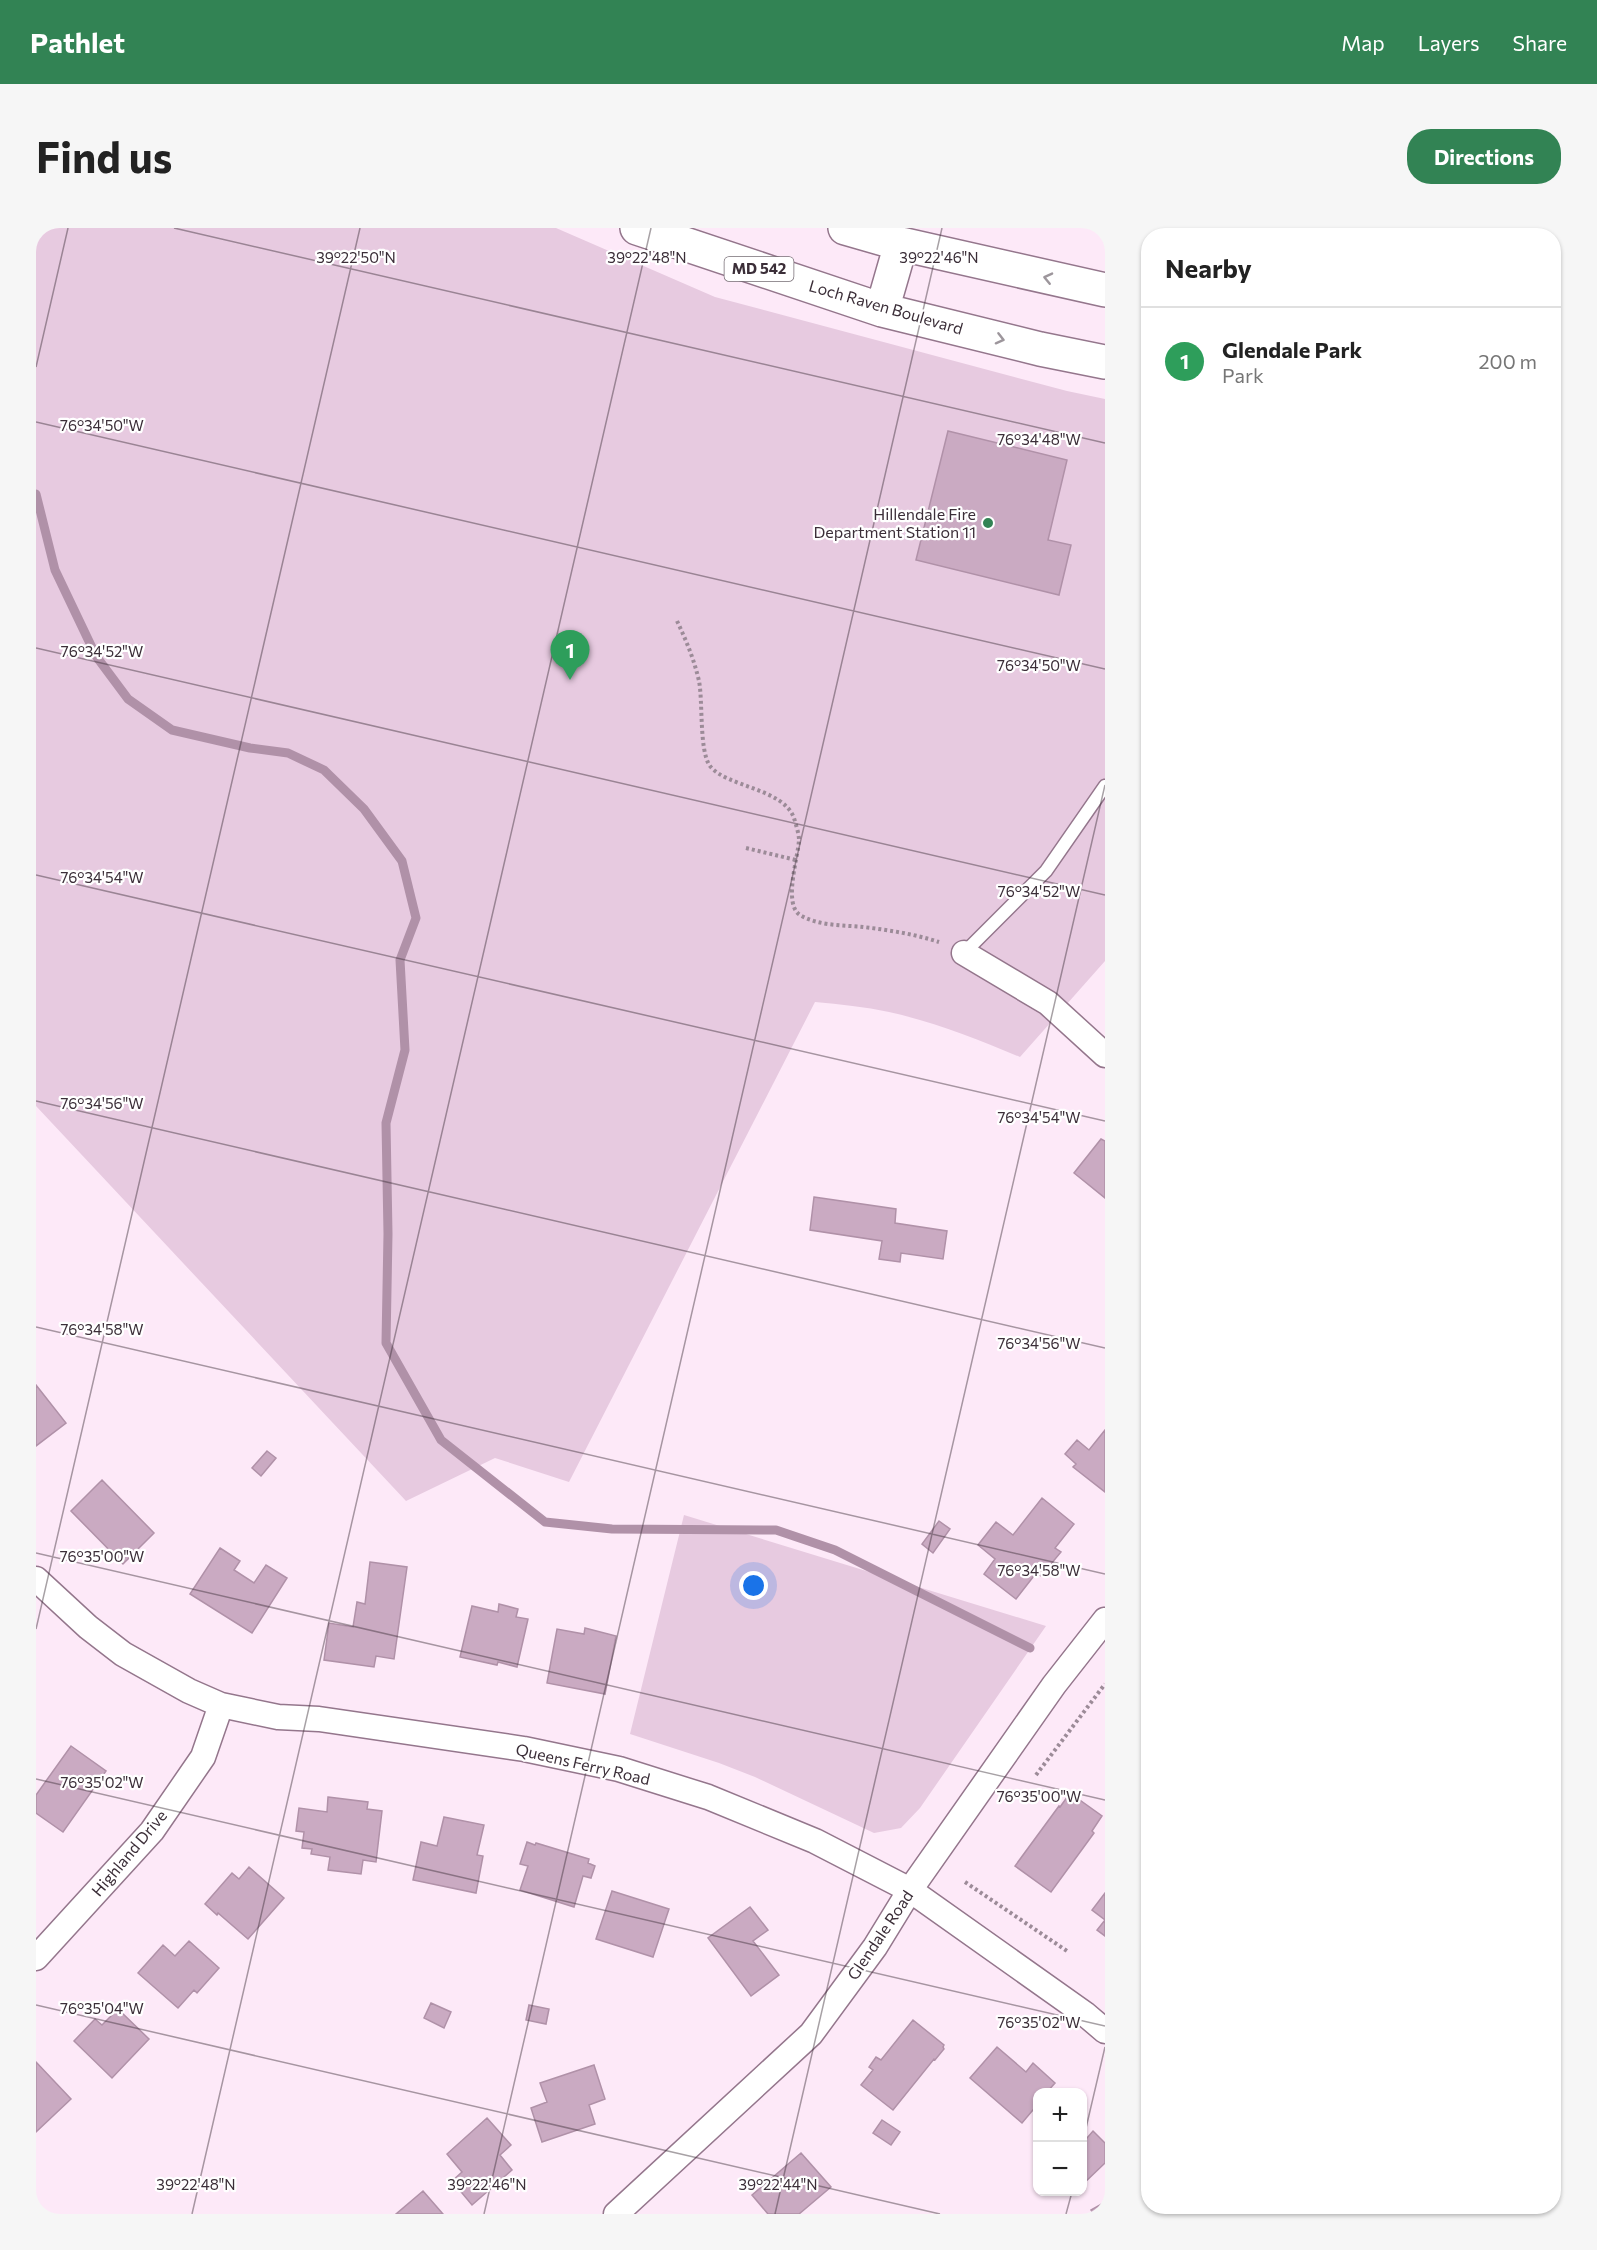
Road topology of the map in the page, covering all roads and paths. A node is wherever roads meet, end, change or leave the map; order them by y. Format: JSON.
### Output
{"nodes":[{"id":1,"x":637,"y":228,"type":"edge"},
{"id":2,"x":845,"y":228,"type":"edge"},
{"id":3,"x":904,"y":236,"type":"edge"},
{"id":4,"x":1105,"y":290,"type":"edge"},
{"id":5,"x":882,"y":310,"type":"junction"},
{"id":6,"x":1105,"y":362,"type":"edge"},
{"id":7,"x":677,"y":621,"type":"dead end"},
{"id":8,"x":1105,"y":786,"type":"edge"},
{"id":9,"x":746,"y":848,"type":"dead end"},
{"id":10,"x":796,"y":860,"type":"junction"},
{"id":11,"x":964,"y":953,"type":"junction"},
{"id":12,"x":1105,"y":1055,"type":"edge"},
{"id":13,"x":36,"y":1579,"type":"edge"},
{"id":14,"x":1105,"y":1620,"type":"edge"},
{"id":15,"x":1105,"y":1684,"type":"edge"},
{"id":16,"x":221,"y":1705,"type":"junction"},
{"id":17,"x":1036,"y":1775,"type":"dead end"},
{"id":18,"x":964,"y":1882,"type":"dead end"},
{"id":19,"x":910,"y":1890,"type":"junction"},
{"id":20,"x":1067,"y":1951,"type":"dead end"},
{"id":21,"x":36,"y":1958,"type":"edge"},
{"id":22,"x":1105,"y":2031,"type":"edge"},
{"id":23,"x":616,"y":2214,"type":"edge"}],
"edges":[{"from":1,"to":5,"type":"main road","name":"Loch Raven Boulevard","number":"MD 542"},
{"from":2,"to":3,"type":"main road"},
{"from":4,"to":3,"type":"main road","one_way":true},
{"from":3,"to":5,"type":"main road"},
{"from":5,"to":6,"type":"main road","name":"Loch Raven Boulevard","number":"MD 542","one_way":true},
{"from":7,"to":10,"type":"path"},
{"from":8,"to":11,"type":"lane"},
{"from":9,"to":10,"type":"path"},
{"from":10,"to":11,"type":"path"},
{"from":11,"to":12,"type":"street"},
{"from":13,"to":16,"type":"street","name":"Queens Ferry Road"},
{"from":14,"to":19,"type":"street","name":"Glendale Road"},
{"from":15,"to":17,"type":"path"},
{"from":16,"to":19,"type":"street","name":"Queens Ferry Road"},
{"from":16,"to":21,"type":"street","name":"Highland Drive"},
{"from":18,"to":20,"type":"path"},
{"from":19,"to":22,"type":"street","name":"Queens Ferry Road"},
{"from":19,"to":23,"type":"street","name":"Glendale Road"}]}
